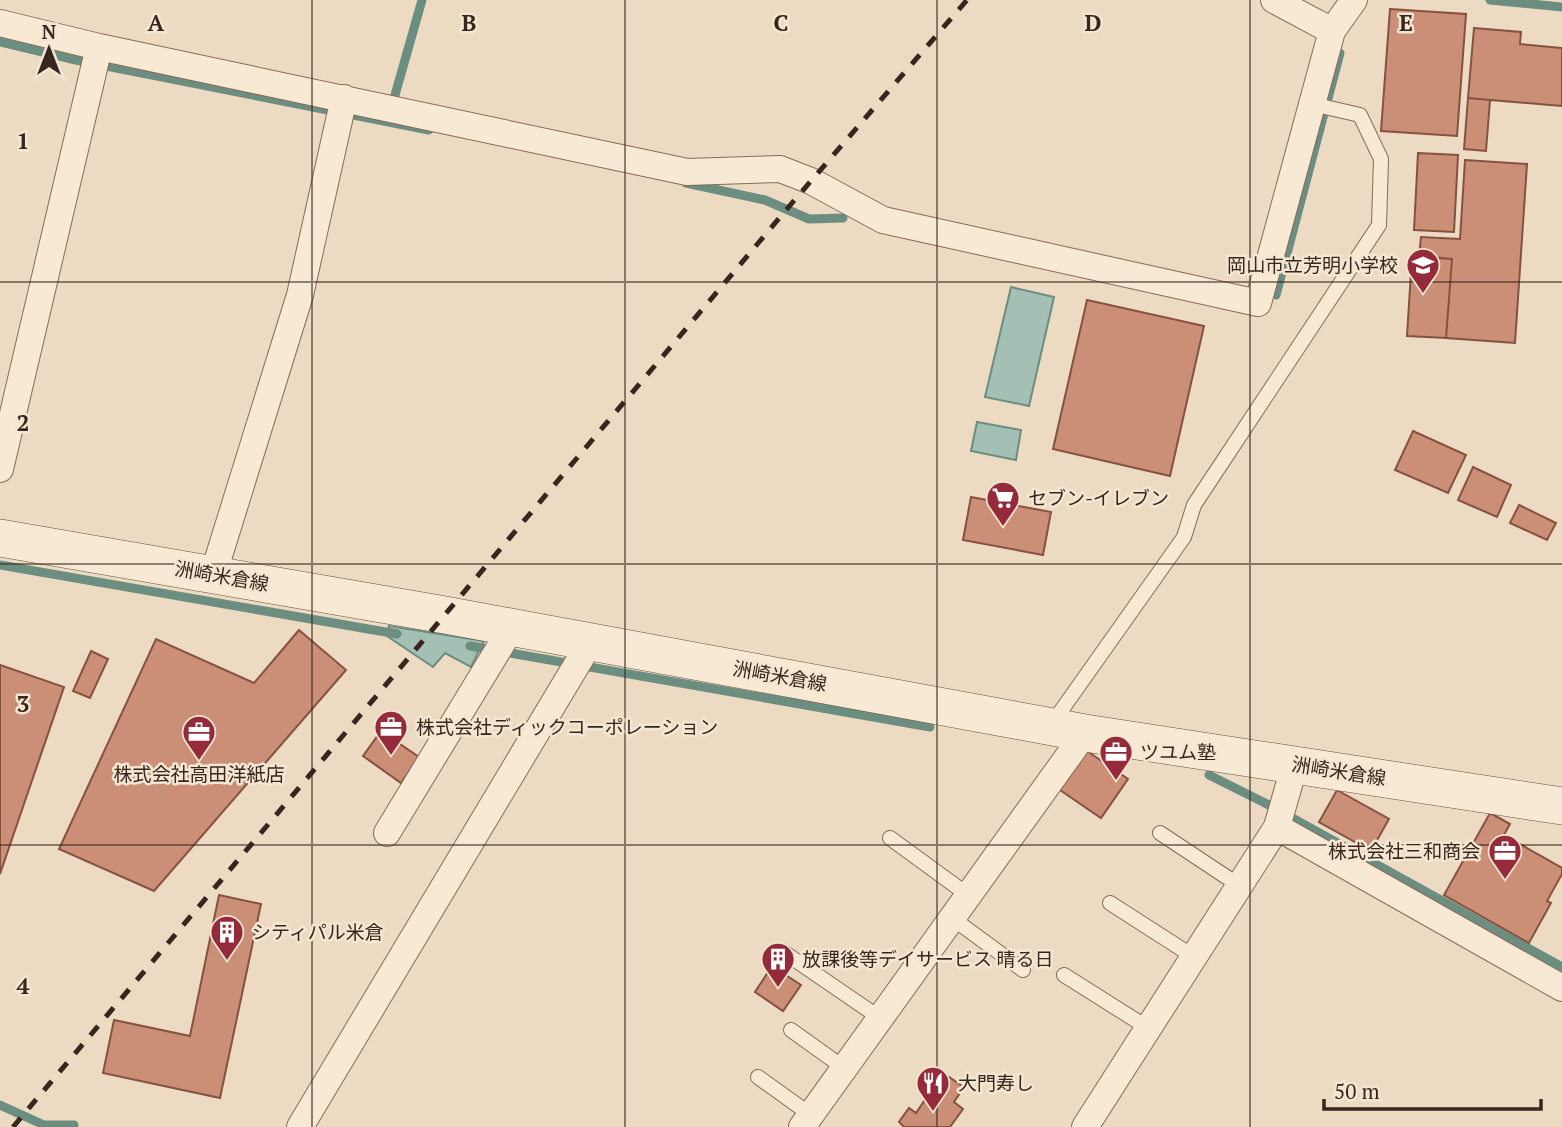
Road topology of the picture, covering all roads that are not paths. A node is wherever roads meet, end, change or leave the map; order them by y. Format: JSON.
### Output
{"nodes":[{"id":1,"x":1274,"y":0,"type":"edge"},
{"id":2,"x":1354,"y":0,"type":"edge"},
{"id":3,"x":0,"y":23,"type":"edge"},
{"id":4,"x":1332,"y":31,"type":"junction"},
{"id":5,"x":97,"y":58,"type":"junction"},
{"id":6,"x":1320,"y":106,"type":"junction"},
{"id":7,"x":341,"y":108,"type":"junction"},
{"id":8,"x":0,"y":469,"type":"edge"},
{"id":9,"x":0,"y":538,"type":"edge"},
{"id":10,"x":214,"y":575,"type":"junction"},
{"id":11,"x":503,"y":641,"type":"junction"},
{"id":12,"x":583,"y":656,"type":"junction"},
{"id":13,"x":1050,"y":726,"type":"junction"},
{"id":14,"x":1085,"y":733,"type":"junction"},
{"id":15,"x":1295,"y":764,"type":"junction"},
{"id":16,"x":1562,"y":806,"type":"edge"},
{"id":17,"x":1280,"y":818,"type":"junction"},
{"id":18,"x":387,"y":833,"type":"dead end"},
{"id":19,"x":1160,"y":833,"type":"dead end"},
{"id":20,"x":890,"y":838,"type":"dead end"},
{"id":21,"x":1240,"y":886,"type":"junction"},
{"id":22,"x":968,"y":895,"type":"junction"},
{"id":23,"x":1110,"y":903,"type":"dead end"},
{"id":24,"x":953,"y":918,"type":"junction"},
{"id":25,"x":782,"y":951,"type":"dead end"},
{"id":26,"x":1194,"y":957,"type":"junction"},
{"id":27,"x":1023,"y":970,"type":"dead end"},
{"id":28,"x":1064,"y":975,"type":"dead end"},
{"id":29,"x":1562,"y":988,"type":"edge"},
{"id":30,"x":880,"y":1018,"type":"junction"},
{"id":31,"x":1148,"y":1028,"type":"junction"},
{"id":32,"x":791,"y":1030,"type":"dead end"},
{"id":33,"x":844,"y":1068,"type":"junction"},
{"id":34,"x":758,"y":1077,"type":"dead end"},
{"id":35,"x":806,"y":1121,"type":"edge"},
{"id":36,"x":300,"y":1127,"type":"edge"},
{"id":37,"x":1085,"y":1127,"type":"edge"}],
"edges":[{"from":1,"to":4,"type":"street"},
{"from":2,"to":4,"type":"street"},
{"from":3,"to":5,"type":"street"},
{"from":4,"to":6,"type":"street"},
{"from":5,"to":7,"type":"street"},
{"from":5,"to":8,"type":"street"},
{"from":6,"to":7,"type":"street"},
{"from":6,"to":13,"type":"lane"},
{"from":7,"to":10,"type":"street"},
{"from":9,"to":10,"type":"main road","name":"洲崎米倉線"},
{"from":10,"to":11,"type":"main road","name":"洲崎米倉線"},
{"from":11,"to":12,"type":"main road","name":"洲崎米倉線"},
{"from":11,"to":18,"type":"street"},
{"from":12,"to":13,"type":"main road","name":"洲崎米倉線"},
{"from":12,"to":36,"type":"street"},
{"from":13,"to":14,"type":"main road","name":"洲崎米倉線"},
{"from":14,"to":15,"type":"main road","name":"洲崎米倉線"},
{"from":14,"to":22,"type":"street"},
{"from":15,"to":16,"type":"main road","name":"洲崎米倉線"},
{"from":15,"to":17,"type":"street"},
{"from":17,"to":21,"type":"street"},
{"from":17,"to":29,"type":"street"},
{"from":19,"to":21,"type":"lane"},
{"from":20,"to":22,"type":"lane"},
{"from":21,"to":26,"type":"street"},
{"from":22,"to":24,"type":"street"},
{"from":23,"to":26,"type":"lane"},
{"from":24,"to":27,"type":"lane"},
{"from":24,"to":30,"type":"street"},
{"from":25,"to":30,"type":"lane"},
{"from":26,"to":31,"type":"street"},
{"from":28,"to":31,"type":"lane"},
{"from":30,"to":33,"type":"street"},
{"from":31,"to":37,"type":"street"},
{"from":32,"to":33,"type":"lane"},
{"from":33,"to":35,"type":"street"},
{"from":34,"to":35,"type":"lane"}]}
